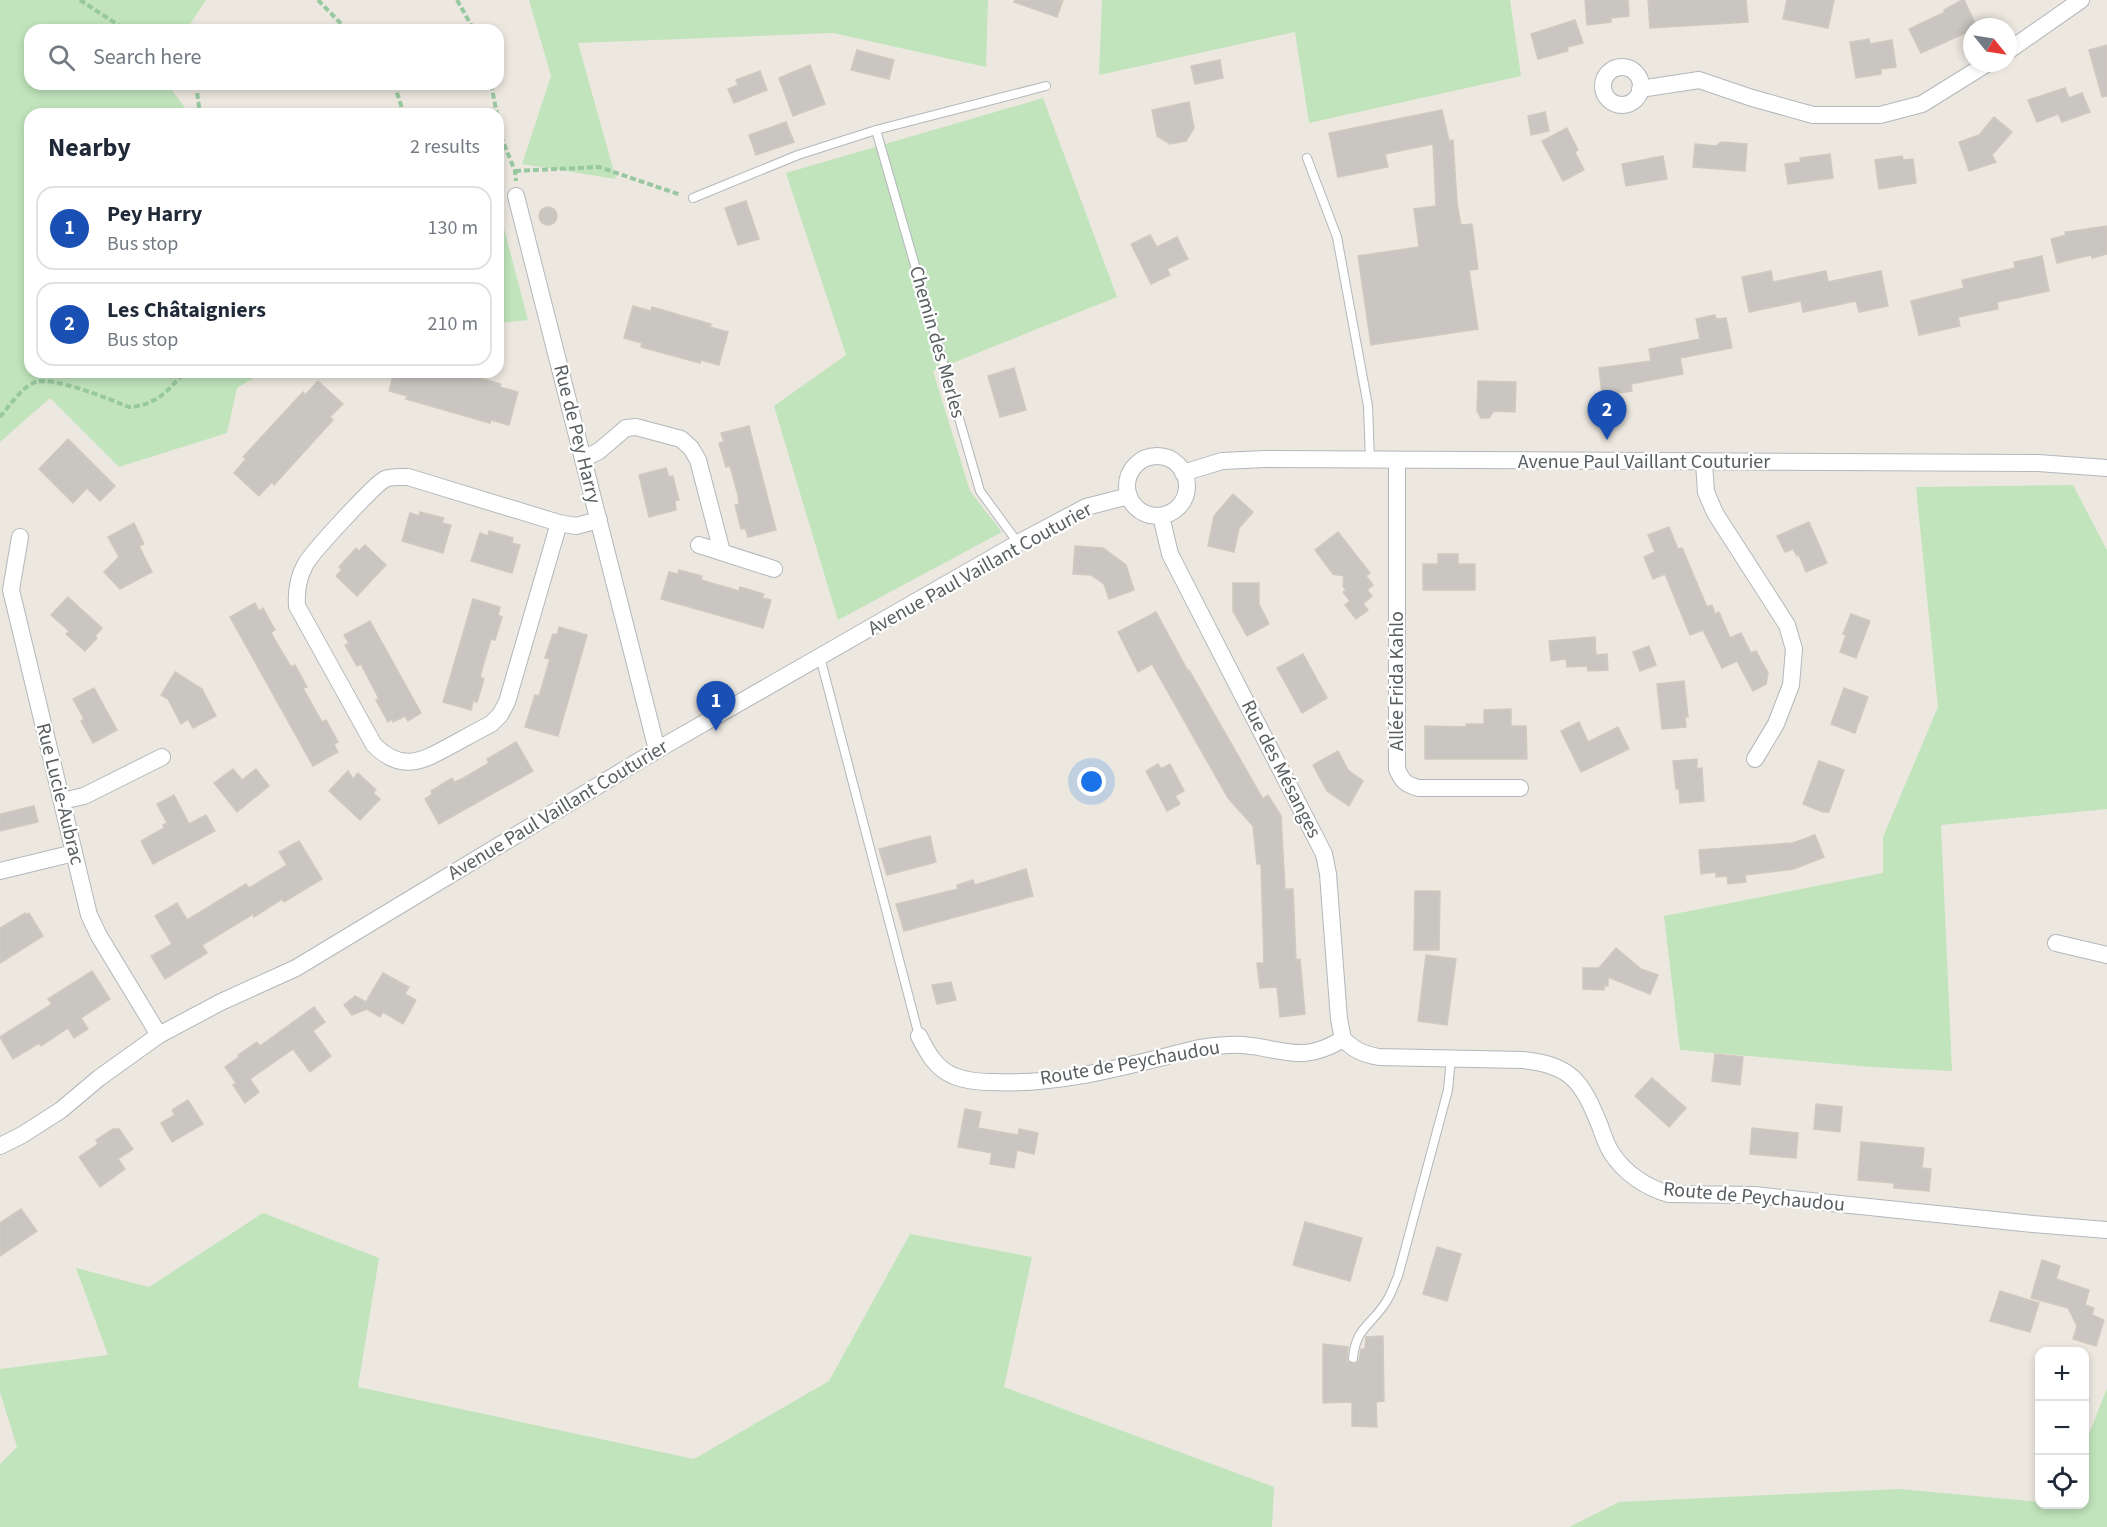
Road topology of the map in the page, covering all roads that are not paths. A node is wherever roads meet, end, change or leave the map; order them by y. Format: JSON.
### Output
{"nodes":[{"id":1,"x":2081,"y":0,"type":"edge"},
{"id":2,"x":2017,"y":45,"type":"edge"},
{"id":3,"x":1974,"y":72,"type":"edge"},
{"id":4,"x":1046,"y":86,"type":"dead end"},
{"id":5,"x":1640,"y":89,"type":"dead end"},
{"id":6,"x":876,"y":130,"type":"junction"},
{"id":7,"x":1307,"y":159,"type":"dead end"},
{"id":8,"x":516,"y":196,"type":"road end"},
{"id":9,"x":693,"y":198,"type":"road end"},
{"id":10,"x":583,"y":459,"type":"junction"},
{"id":11,"x":1370,"y":461,"type":"junction"},
{"id":12,"x":1397,"y":461,"type":"junction"},
{"id":13,"x":1704,"y":463,"type":"junction"},
{"id":14,"x":2107,"y":468,"type":"edge"},
{"id":15,"x":1184,"y":473,"type":"junction"},
{"id":16,"x":1129,"y":496,"type":"junction"},
{"id":17,"x":1161,"y":516,"type":"junction"},
{"id":18,"x":599,"y":520,"type":"junction"},
{"id":19,"x":559,"y":523,"type":"junction"},
{"id":20,"x":21,"y":537,"type":"dead end"},
{"id":21,"x":1018,"y":543,"type":"junction"},
{"id":22,"x":699,"y":545,"type":"dead end"},
{"id":23,"x":722,"y":552,"type":"junction"},
{"id":24,"x":774,"y":569,"type":"dead end"},
{"id":25,"x":820,"y":657,"type":"junction"},
{"id":26,"x":657,"y":750,"type":"junction"},
{"id":27,"x":162,"y":757,"type":"dead end"},
{"id":28,"x":1755,"y":759,"type":"dead end"},
{"id":29,"x":1520,"y":788,"type":"dead end"},
{"id":30,"x":62,"y":801,"type":"junction"},
{"id":31,"x":74,"y":853,"type":"junction"},
{"id":32,"x":0,"y":871,"type":"edge"},
{"id":33,"x":2056,"y":943,"type":"dead end"},
{"id":34,"x":2107,"y":955,"type":"edge"},
{"id":35,"x":159,"y":1035,"type":"junction"},
{"id":36,"x":919,"y":1036,"type":"joint"},
{"id":37,"x":1343,"y":1039,"type":"junction"},
{"id":38,"x":1451,"y":1058,"type":"junction"},
{"id":39,"x":0,"y":1146,"type":"edge"},
{"id":40,"x":2107,"y":1230,"type":"edge"},
{"id":41,"x":1353,"y":1358,"type":"dead end"}],
"edges":[{"from":1,"to":2,"type":"street"},
{"from":3,"to":5,"type":"street"},
{"from":4,"to":6,"type":"lane"},
{"from":6,"to":9,"type":"lane"},
{"from":6,"to":21,"type":"lane","name":"Chemin des Merles"},
{"from":7,"to":11,"type":"lane"},
{"from":8,"to":10,"type":"street","name":"Rue de Pey Harry"},
{"from":10,"to":18,"type":"street","name":"Rue de Pey Harry"},
{"from":10,"to":23,"type":"street"},
{"from":11,"to":12,"type":"street","name":"Avenue Paul Vaillant Couturier"},
{"from":11,"to":15,"type":"street","name":"Avenue Paul Vaillant Couturier"},
{"from":12,"to":13,"type":"street","name":"Avenue Paul Vaillant Couturier"},
{"from":12,"to":29,"type":"street","name":"Allée Frida Kahlo"},
{"from":13,"to":14,"type":"street","name":"Avenue Paul Vaillant Couturier"},
{"from":13,"to":28,"type":"street"},
{"from":15,"to":16,"type":"street"},
{"from":15,"to":17,"type":"street"},
{"from":16,"to":17,"type":"street"},
{"from":16,"to":21,"type":"street","name":"Avenue Paul Vaillant Couturier"},
{"from":17,"to":37,"type":"street","name":"Rue des Mésanges"},
{"from":18,"to":19,"type":"street"},
{"from":18,"to":26,"type":"street","name":"Rue de Pey Harry"},
{"from":19,"to":19,"type":"street"},
{"from":20,"to":30,"type":"street","name":"Rue Lucie-Aubrac"},
{"from":21,"to":25,"type":"street","name":"Avenue Paul Vaillant Couturier"},
{"from":22,"to":23,"type":"street"},
{"from":23,"to":24,"type":"street"},
{"from":25,"to":26,"type":"street","name":"Avenue Paul Vaillant Couturier"},
{"from":25,"to":36,"type":"lane","name":"Route de Peychaudou"},
{"from":26,"to":35,"type":"street","name":"Avenue Paul Vaillant Couturier"},
{"from":27,"to":30,"type":"street"},
{"from":30,"to":31,"type":"street","name":"Rue Lucie-Aubrac"},
{"from":31,"to":32,"type":"street"},
{"from":31,"to":35,"type":"street","name":"Rue Lucie-Aubrac"},
{"from":33,"to":34,"type":"street"},
{"from":35,"to":39,"type":"street","name":"Avenue Paul Vaillant Couturier"},
{"from":36,"to":37,"type":"street","name":"Route de Peychaudou"},
{"from":37,"to":38,"type":"street","name":"Route de Peychaudou"},
{"from":38,"to":40,"type":"street","name":"Route de Peychaudou"},
{"from":38,"to":41,"type":"lane"}]}
